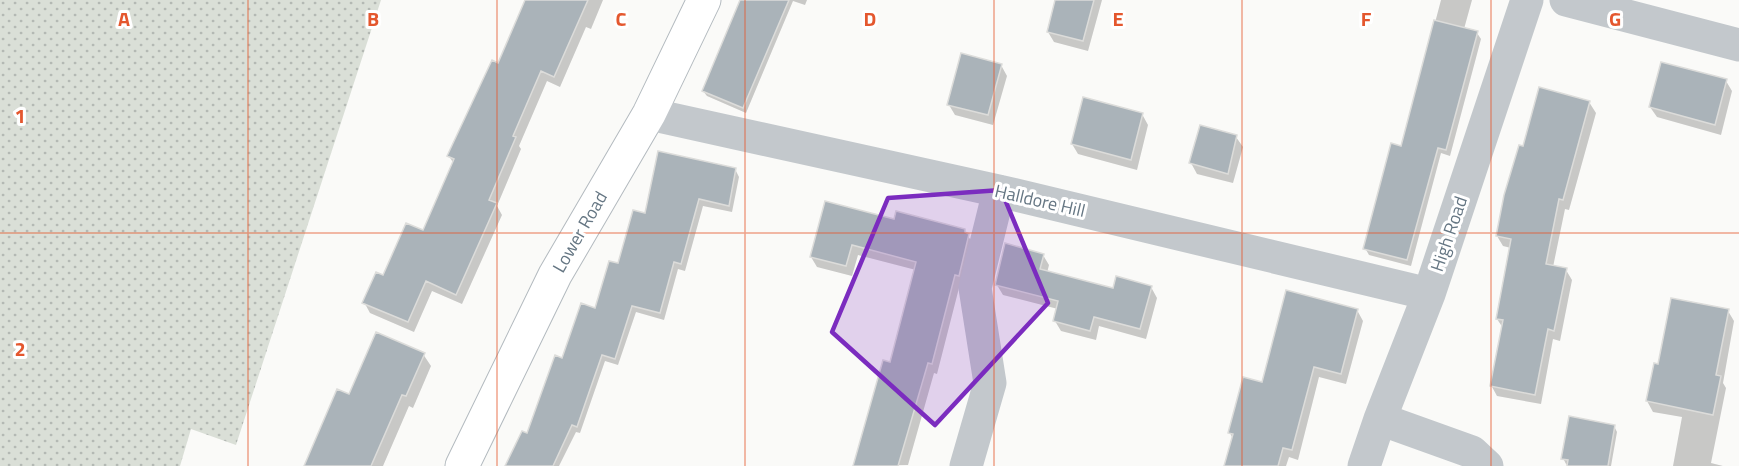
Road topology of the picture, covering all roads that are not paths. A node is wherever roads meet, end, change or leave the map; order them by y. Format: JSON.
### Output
{"nodes":[{"id":1,"x":704,"y":0,"type":"edge"},
{"id":2,"x":1527,"y":0,"type":"edge"},
{"id":3,"x":1566,"y":0,"type":"edge"},
{"id":4,"x":1739,"y":45,"type":"edge"},
{"id":5,"x":649,"y":114,"type":"junction"},
{"id":6,"x":999,"y":191,"type":"junction"},
{"id":7,"x":1429,"y":294,"type":"junction"},
{"id":8,"x":1380,"y":419,"type":"junction"},
{"id":9,"x":462,"y":466,"type":"edge"},
{"id":10,"x":966,"y":466,"type":"edge"},
{"id":11,"x":1364,"y":466,"type":"edge"},
{"id":12,"x":1487,"y":466,"type":"edge"}],
"edges":[{"from":1,"to":5,"type":"street","name":"Lower Road"},
{"from":2,"to":7,"type":"street","name":"High Road"},
{"from":3,"to":4,"type":"street"},
{"from":5,"to":6,"type":"street","name":"Halldore Hill"},
{"from":5,"to":9,"type":"street","name":"Lower Road"},
{"from":6,"to":7,"type":"street","name":"Halldore Hill"},
{"from":6,"to":10,"type":"street"},
{"from":7,"to":8,"type":"street","name":"High Road"},
{"from":8,"to":11,"type":"street","name":"High Road"},
{"from":8,"to":12,"type":"street"}]}
